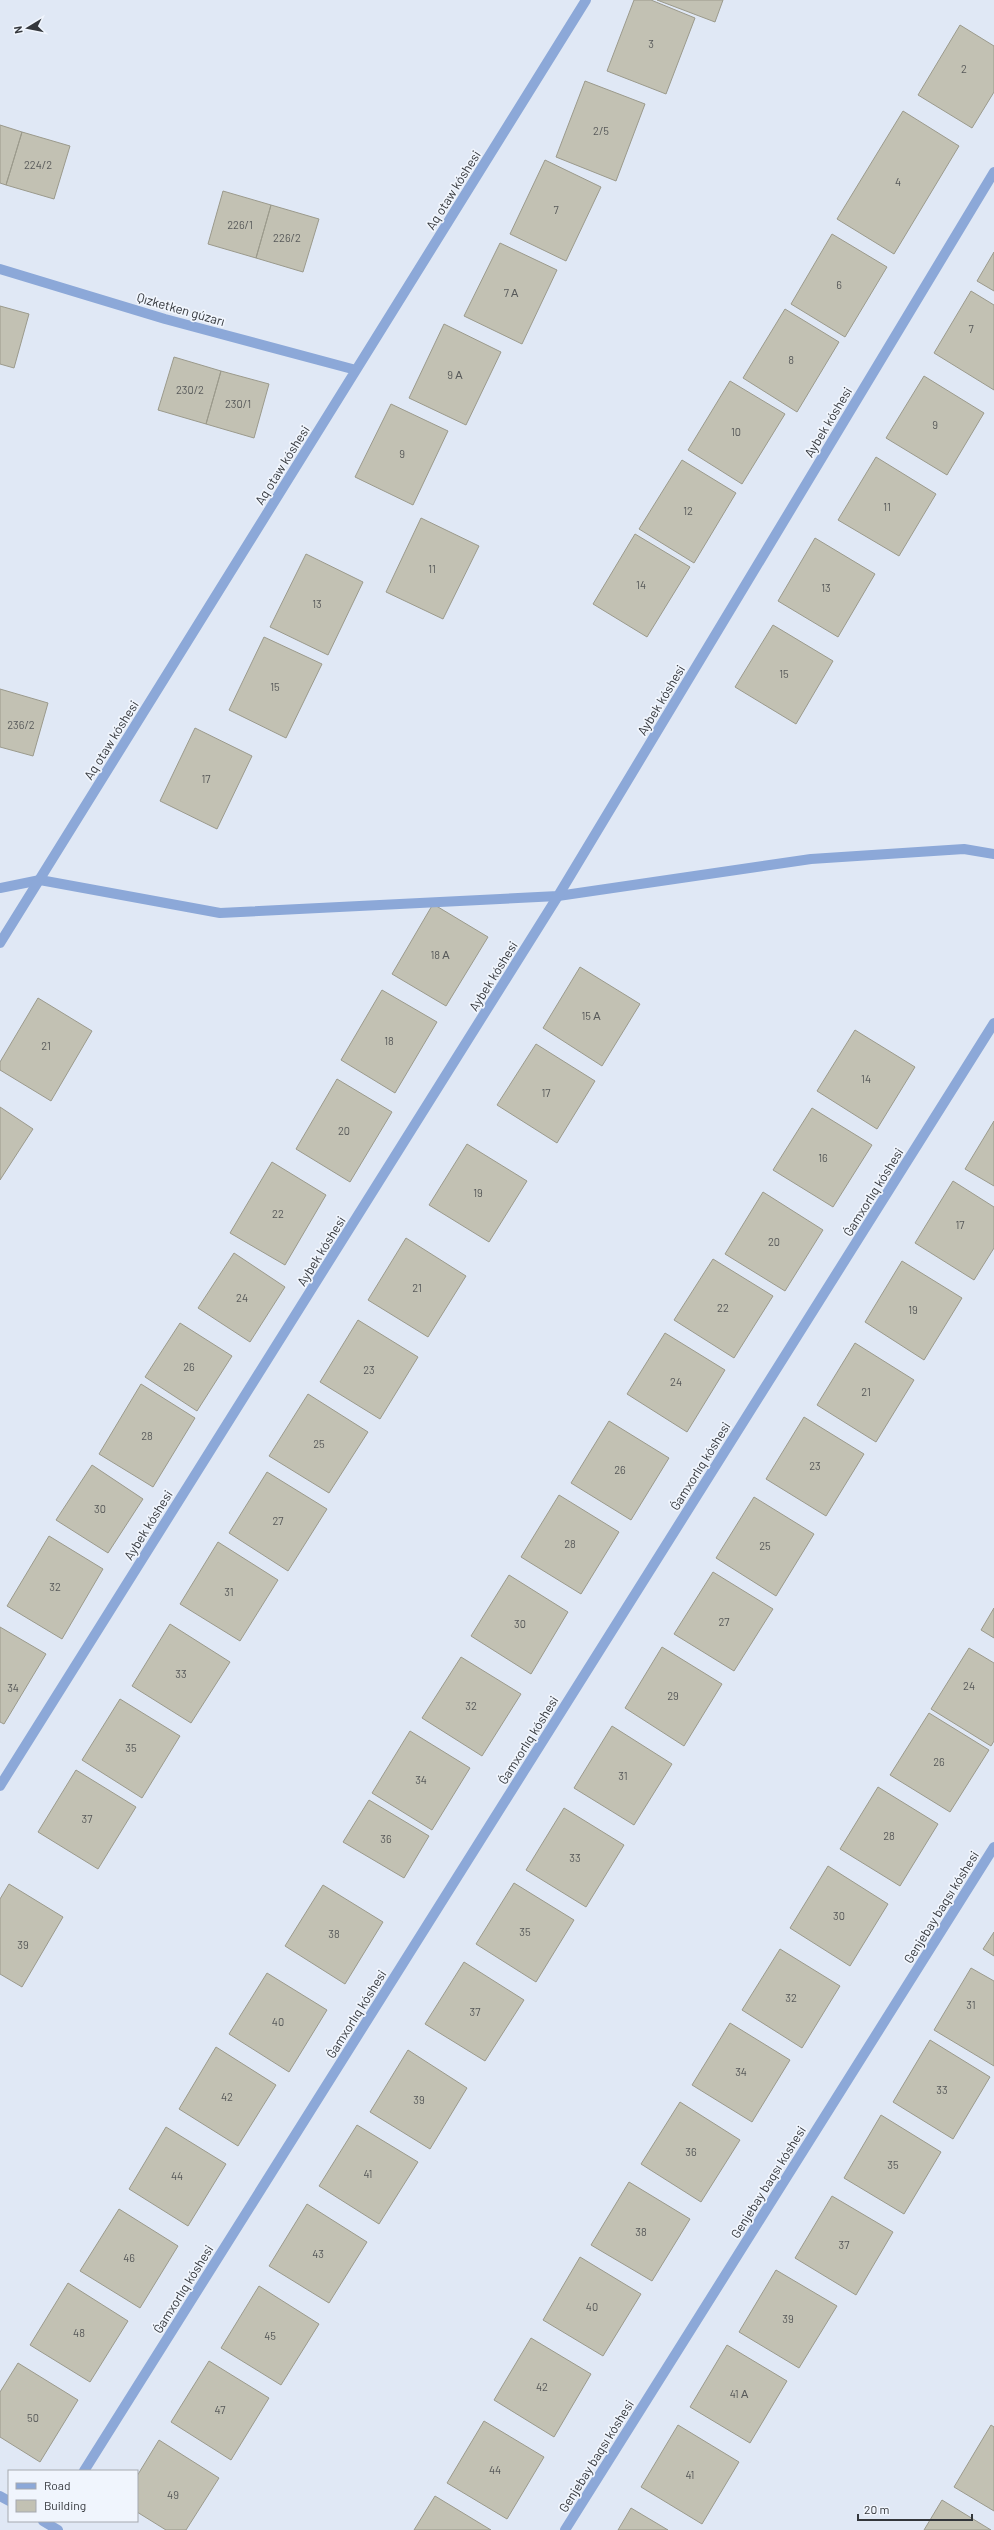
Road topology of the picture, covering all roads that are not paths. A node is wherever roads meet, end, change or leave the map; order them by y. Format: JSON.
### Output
{"nodes":[{"id":1,"x":586,"y":0,"type":"edge"},
{"id":2,"x":994,"y":172,"type":"edge"},
{"id":3,"x":0,"y":269,"type":"edge"},
{"id":4,"x":356,"y":370,"type":"junction"},
{"id":5,"x":994,"y":854,"type":"edge"},
{"id":6,"x":40,"y":880,"type":"junction"},
{"id":7,"x":0,"y":888,"type":"edge"},
{"id":8,"x":558,"y":896,"type":"junction"},
{"id":9,"x":0,"y":943,"type":"edge"},
{"id":10,"x":994,"y":1023,"type":"edge"},
{"id":11,"x":0,"y":1786,"type":"edge"},
{"id":12,"x":994,"y":1847,"type":"edge"},
{"id":13,"x":85,"y":2470,"type":"edge"},
{"id":14,"x":565,"y":2530,"type":"edge"}],
"edges":[{"from":1,"to":4,"type":"street","name":"Aq otaw kóshesi"},
{"from":2,"to":8,"type":"street","name":"Aybek kóshesi"},
{"from":3,"to":4,"type":"street","name":"Qızketken gúzarı"},
{"from":4,"to":6,"type":"street","name":"Aq otaw kóshesi"},
{"from":5,"to":8,"type":"street"},
{"from":6,"to":7,"type":"street"},
{"from":6,"to":8,"type":"street"},
{"from":6,"to":9,"type":"street","name":"Aq otaw kóshesi"},
{"from":8,"to":11,"type":"street","name":"Aybek kóshesi"},
{"from":10,"to":13,"type":"street","name":"Ǵamxorlıq kóshesi"},
{"from":12,"to":14,"type":"street","name":"Genjebay baqsı kóshesi"}]}
